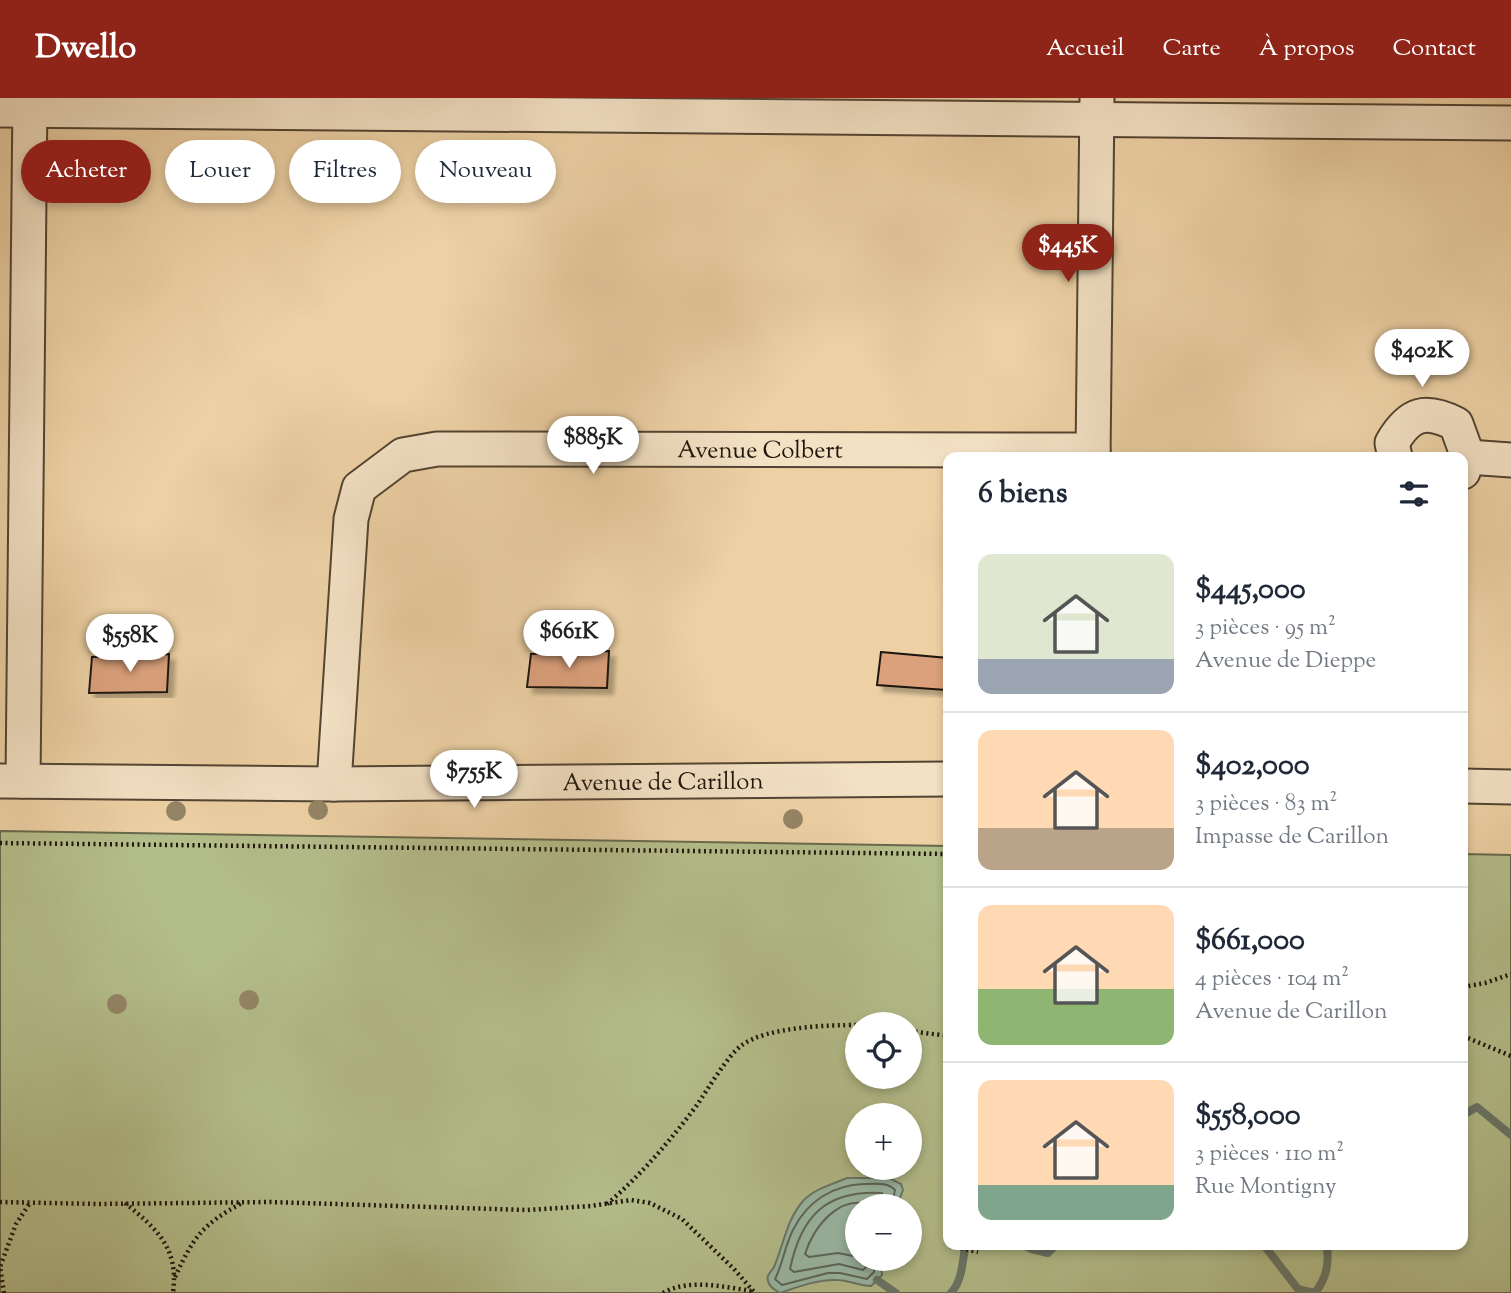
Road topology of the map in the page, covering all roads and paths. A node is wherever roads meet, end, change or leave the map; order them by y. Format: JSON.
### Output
{"nodes":[{"id":1,"x":20,"y":106,"type":"edge"},
{"id":2,"x":1097,"y":108,"type":"edge"},
{"id":3,"x":1511,"y":123,"type":"edge"},
{"id":4,"x":1093,"y":452,"type":"edge"},
{"id":5,"x":1394,"y":452,"type":"edge"},
{"id":6,"x":1463,"y":452,"type":"edge"},
{"id":7,"x":943,"y":453,"type":"edge"},
{"id":8,"x":1511,"y":460,"type":"edge"},
{"id":9,"x":1468,"y":464,"type":"edge"},
{"id":10,"x":943,"y":779,"type":"edge"},
{"id":11,"x":11,"y":781,"type":"edge"},
{"id":12,"x":334,"y":784,"type":"junction"},
{"id":13,"x":1468,"y":786,"type":"edge"},
{"id":14,"x":1511,"y":787,"type":"edge"},
{"id":15,"x":0,"y":843,"type":"edge"},
{"id":16,"x":943,"y":853,"type":"edge"},
{"id":17,"x":1511,"y":974,"type":"edge"},
{"id":18,"x":1468,"y":986,"type":"edge"},
{"id":19,"x":845,"y":1026,"type":"edge"},
{"id":20,"x":922,"y":1033,"type":"edge"},
{"id":21,"x":943,"y":1036,"type":"edge"},
{"id":22,"x":1468,"y":1038,"type":"edge"},
{"id":23,"x":1511,"y":1056,"type":"edge"},
{"id":24,"x":0,"y":1202,"type":"edge"},
{"id":25,"x":30,"y":1202,"type":"junction"},
{"id":26,"x":124,"y":1203,"type":"junction"},
{"id":27,"x":243,"y":1203,"type":"junction"},
{"id":28,"x":607,"y":1205,"type":"junction"},
{"id":29,"x":969,"y":1250,"type":"edge"},
{"id":30,"x":978,"y":1252,"type":"dead end"},
{"id":31,"x":175,"y":1278,"type":"junction"},
{"id":32,"x":754,"y":1292,"type":"edge"},
{"id":33,"x":4,"y":1293,"type":"edge"},
{"id":34,"x":173,"y":1293,"type":"edge"},
{"id":35,"x":663,"y":1293,"type":"edge"}],
"edges":[{"from":1,"to":2,"type":"street"},
{"from":1,"to":11,"type":"street"},
{"from":2,"to":3,"type":"street"},
{"from":2,"to":4,"type":"street"},
{"from":5,"to":6,"type":"street"},
{"from":7,"to":12,"type":"street","name":"Avenue Colbert"},
{"from":8,"to":9,"type":"street"},
{"from":10,"to":12,"type":"street","name":"Avenue de Carillon"},
{"from":11,"to":12,"type":"street","name":"Avenue de Carillon"},
{"from":13,"to":14,"type":"street"},
{"from":15,"to":16,"type":"path"},
{"from":17,"to":18,"type":"path"},
{"from":19,"to":28,"type":"path"},
{"from":20,"to":21,"type":"path"},
{"from":22,"to":23,"type":"path"},
{"from":24,"to":25,"type":"path"},
{"from":25,"to":26,"type":"path"},
{"from":25,"to":33,"type":"path"},
{"from":26,"to":27,"type":"path"},
{"from":26,"to":31,"type":"path"},
{"from":27,"to":28,"type":"path"},
{"from":27,"to":31,"type":"path"},
{"from":28,"to":32,"type":"path"},
{"from":29,"to":30,"type":"path"},
{"from":31,"to":34,"type":"path"},
{"from":32,"to":35,"type":"path"}]}
